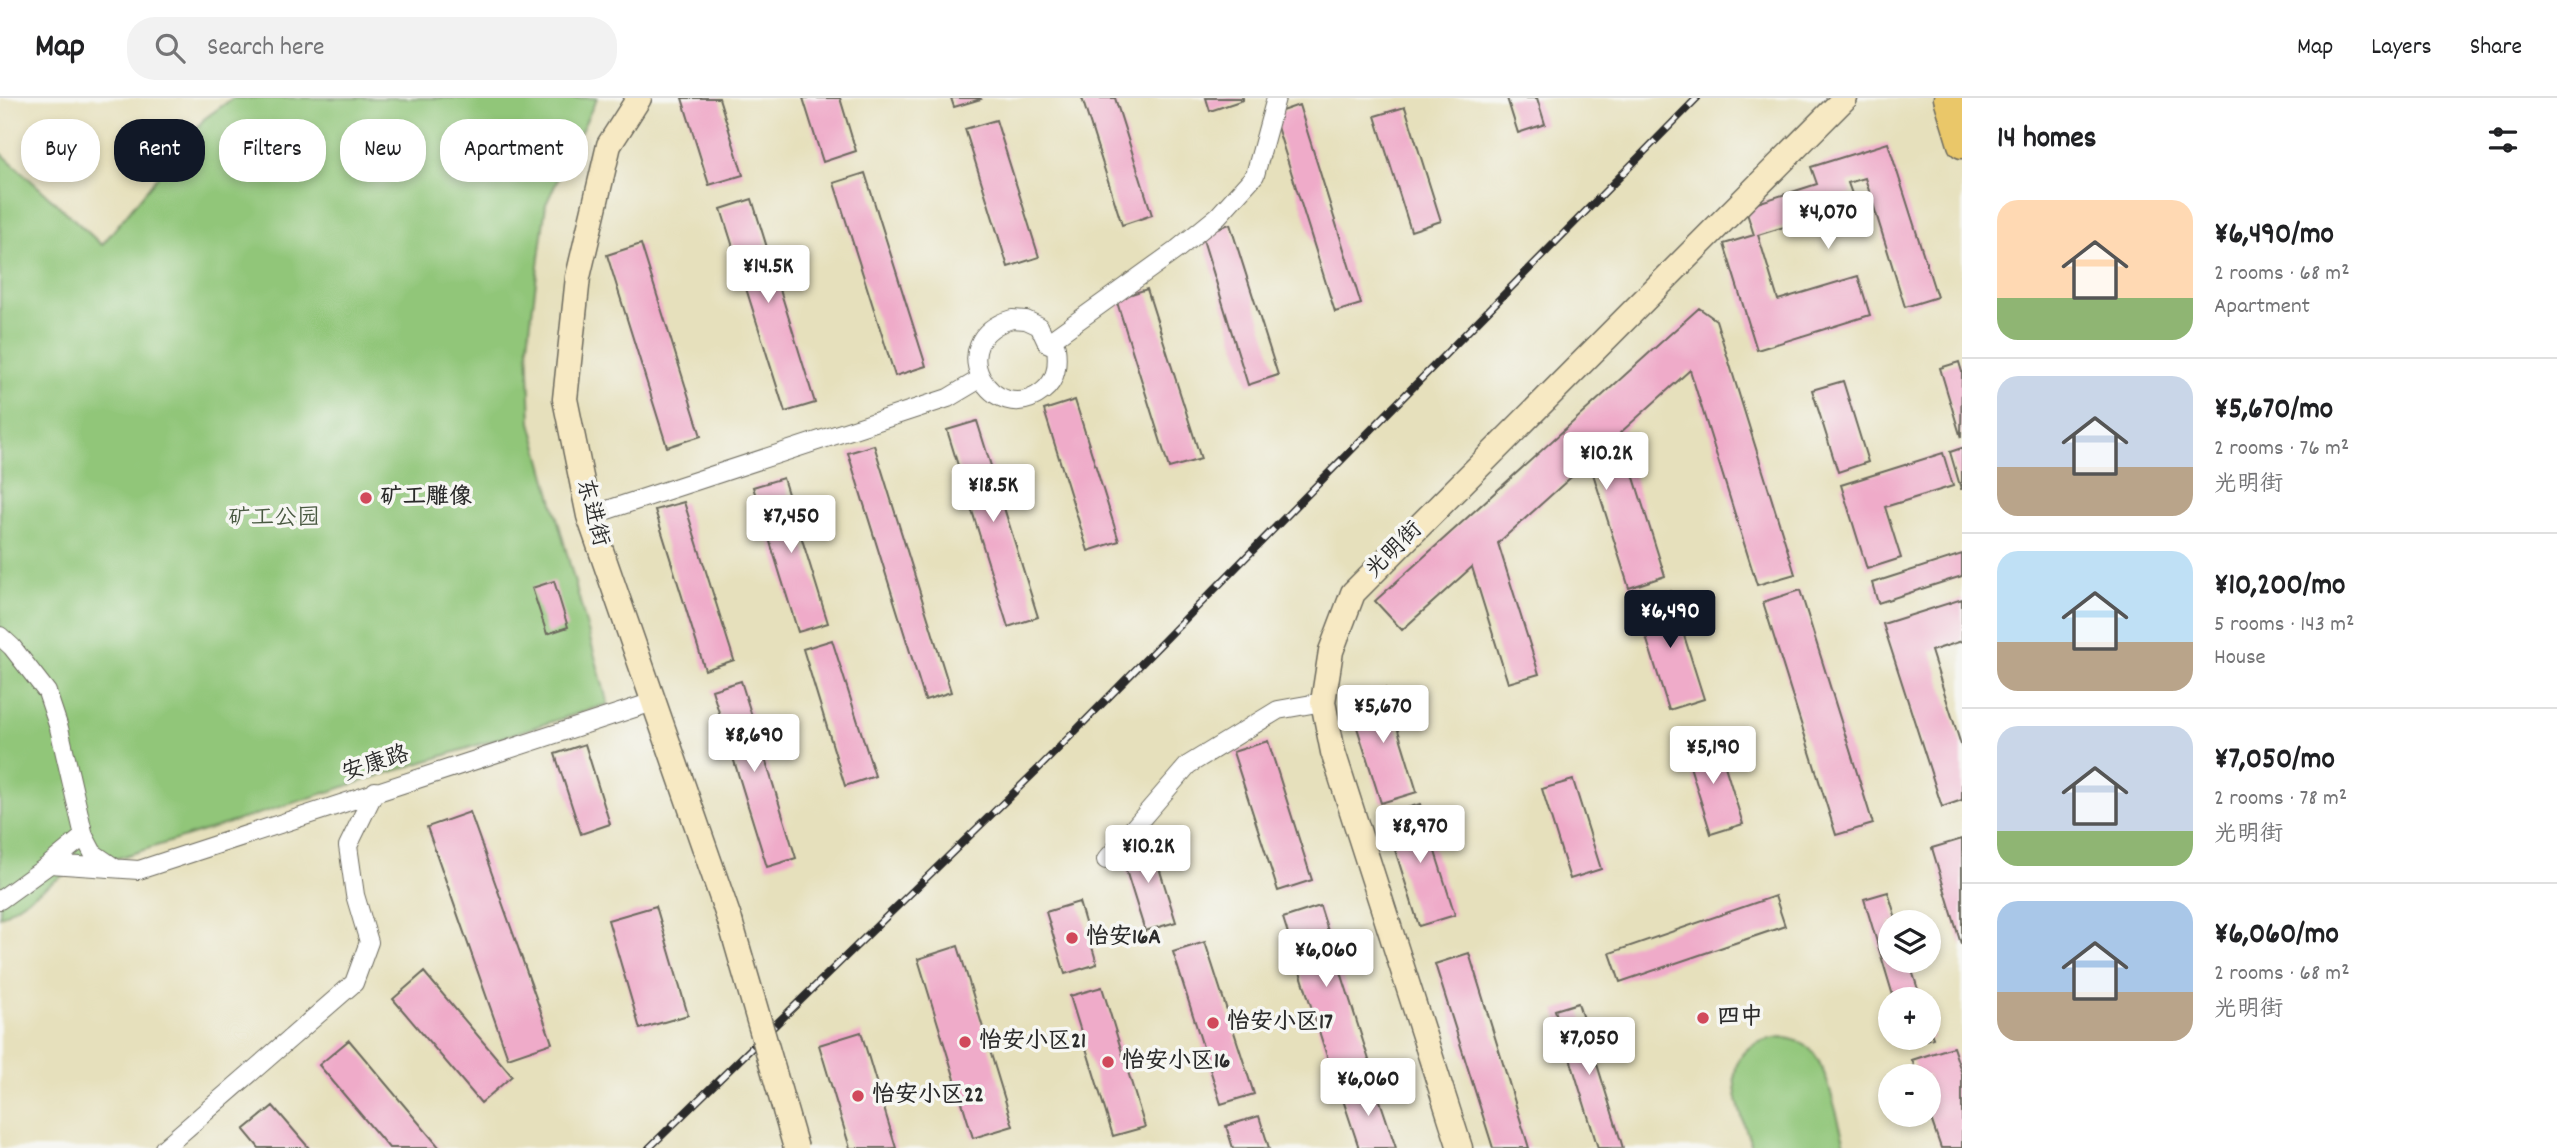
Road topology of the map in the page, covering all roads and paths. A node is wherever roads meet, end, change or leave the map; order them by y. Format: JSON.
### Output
{"nodes":[{"id":1,"x":639,"y":98,"type":"edge"},
{"id":2,"x":1276,"y":98,"type":"edge"},
{"id":3,"x":1846,"y":98,"type":"edge"},
{"id":4,"x":1948,"y":98,"type":"edge"},
{"id":5,"x":1962,"y":144,"type":"edge"},
{"id":6,"x":1047,"y":342,"type":"junction"},
{"id":7,"x":980,"y":379,"type":"junction"},
{"id":8,"x":589,"y":516,"type":"junction"},
{"id":9,"x":0,"y":636,"type":"edge"},
{"id":10,"x":653,"y":702,"type":"junction"},
{"id":11,"x":1323,"y":702,"type":"junction"},
{"id":12,"x":374,"y":791,"type":"junction"},
{"id":13,"x":84,"y":836,"type":"junction"},
{"id":14,"x":1106,"y":860,"type":"dead end"},
{"id":15,"x":50,"y":864,"type":"junction"},
{"id":16,"x":115,"y":868,"type":"junction"},
{"id":17,"x":0,"y":900,"type":"edge"},
{"id":18,"x":164,"y":1148,"type":"edge"},
{"id":19,"x":796,"y":1148,"type":"edge"},
{"id":20,"x":1460,"y":1148,"type":"edge"}],
"edges":[{"from":1,"to":8,"type":"main road","name":"东进街"},
{"from":2,"to":6,"type":"street"},
{"from":3,"to":11,"type":"main road","name":"光明街"},
{"from":4,"to":5,"type":"main road"},
{"from":6,"to":7,"type":"street"},
{"from":6,"to":7,"type":"street"},
{"from":7,"to":8,"type":"street"},
{"from":8,"to":10,"type":"main road","name":"东进街"},
{"from":9,"to":13,"type":"street"},
{"from":10,"to":12,"type":"street","name":"安康路"},
{"from":10,"to":19,"type":"main road","name":"东进街","bridge":true},
{"from":11,"to":14,"type":"street"},
{"from":11,"to":20,"type":"main road","name":"光明街"},
{"from":12,"to":16,"type":"street","name":"安康路"},
{"from":12,"to":18,"type":"street"},
{"from":13,"to":15,"type":"street"},
{"from":13,"to":16,"type":"street"},
{"from":15,"to":16,"type":"street","name":"安康路"},
{"from":15,"to":17,"type":"street"}]}
